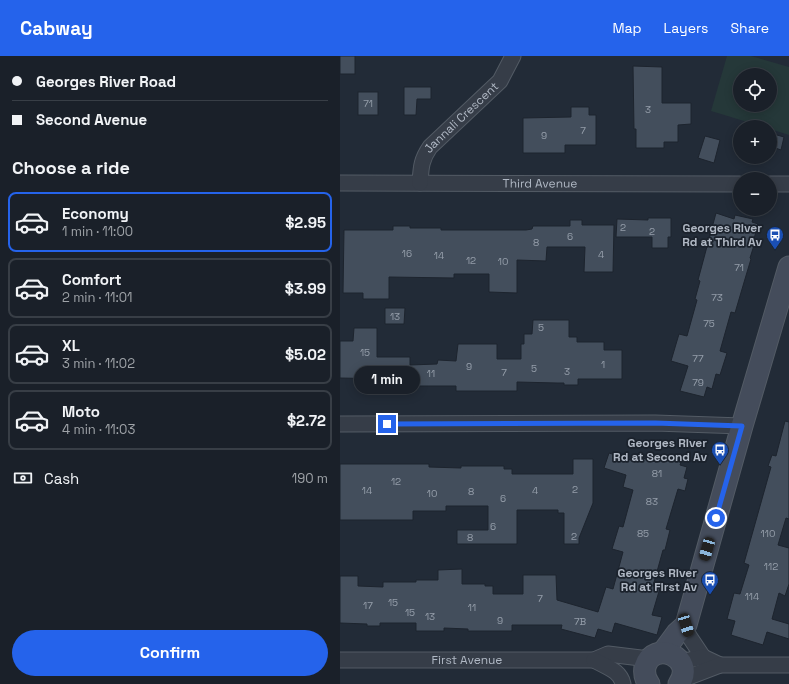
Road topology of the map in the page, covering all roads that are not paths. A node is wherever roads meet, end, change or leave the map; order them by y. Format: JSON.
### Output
{"nodes":[{"id":1,"x":514,"y":56,"type":"edge"},
{"id":2,"x":340,"y":183,"type":"edge"},
{"id":3,"x":420,"y":184,"type":"junction"},
{"id":4,"x":733,"y":184,"type":"edge"},
{"id":5,"x":777,"y":184,"type":"edge"},
{"id":6,"x":789,"y":184,"type":"edge"},
{"id":7,"x":789,"y":267,"type":"edge"},
{"id":8,"x":340,"y":424,"type":"edge"},
{"id":9,"x":742,"y":426,"type":"junction"},
{"id":10,"x":688,"y":631,"type":"junction"},
{"id":11,"x":703,"y":657,"type":"junction"},
{"id":12,"x":340,"y":660,"type":"edge"},
{"id":13,"x":594,"y":660,"type":"junction"},
{"id":14,"x":720,"y":665,"type":"junction"},
{"id":15,"x":789,"y":665,"type":"edge"},
{"id":16,"x":666,"y":673,"type":"edge"},
{"id":17,"x":623,"y":684,"type":"edge"}],
"edges":[{"from":1,"to":3,"type":"street","name":"Jannali Crescent"},
{"from":2,"to":3,"type":"street","name":"Third Avenue"},
{"from":3,"to":4,"type":"street","name":"Third Avenue"},
{"from":5,"to":6,"type":"street"},
{"from":7,"to":9,"type":"street"},
{"from":8,"to":9,"type":"street"},
{"from":9,"to":10,"type":"street"},
{"from":10,"to":11,"type":"street"},
{"from":10,"to":16,"type":"street"},
{"from":11,"to":14,"type":"street","name":"First Avenue"},
{"from":11,"to":16,"type":"street","name":"First Avenue"},
{"from":12,"to":13,"type":"street","name":"First Avenue"},
{"from":13,"to":16,"type":"street","name":"First Avenue"},
{"from":13,"to":17,"type":"street","name":"First Avenue"},
{"from":14,"to":15,"type":"street","name":"First Avenue"},
{"from":14,"to":16,"type":"street","name":"First Avenue"}]}
